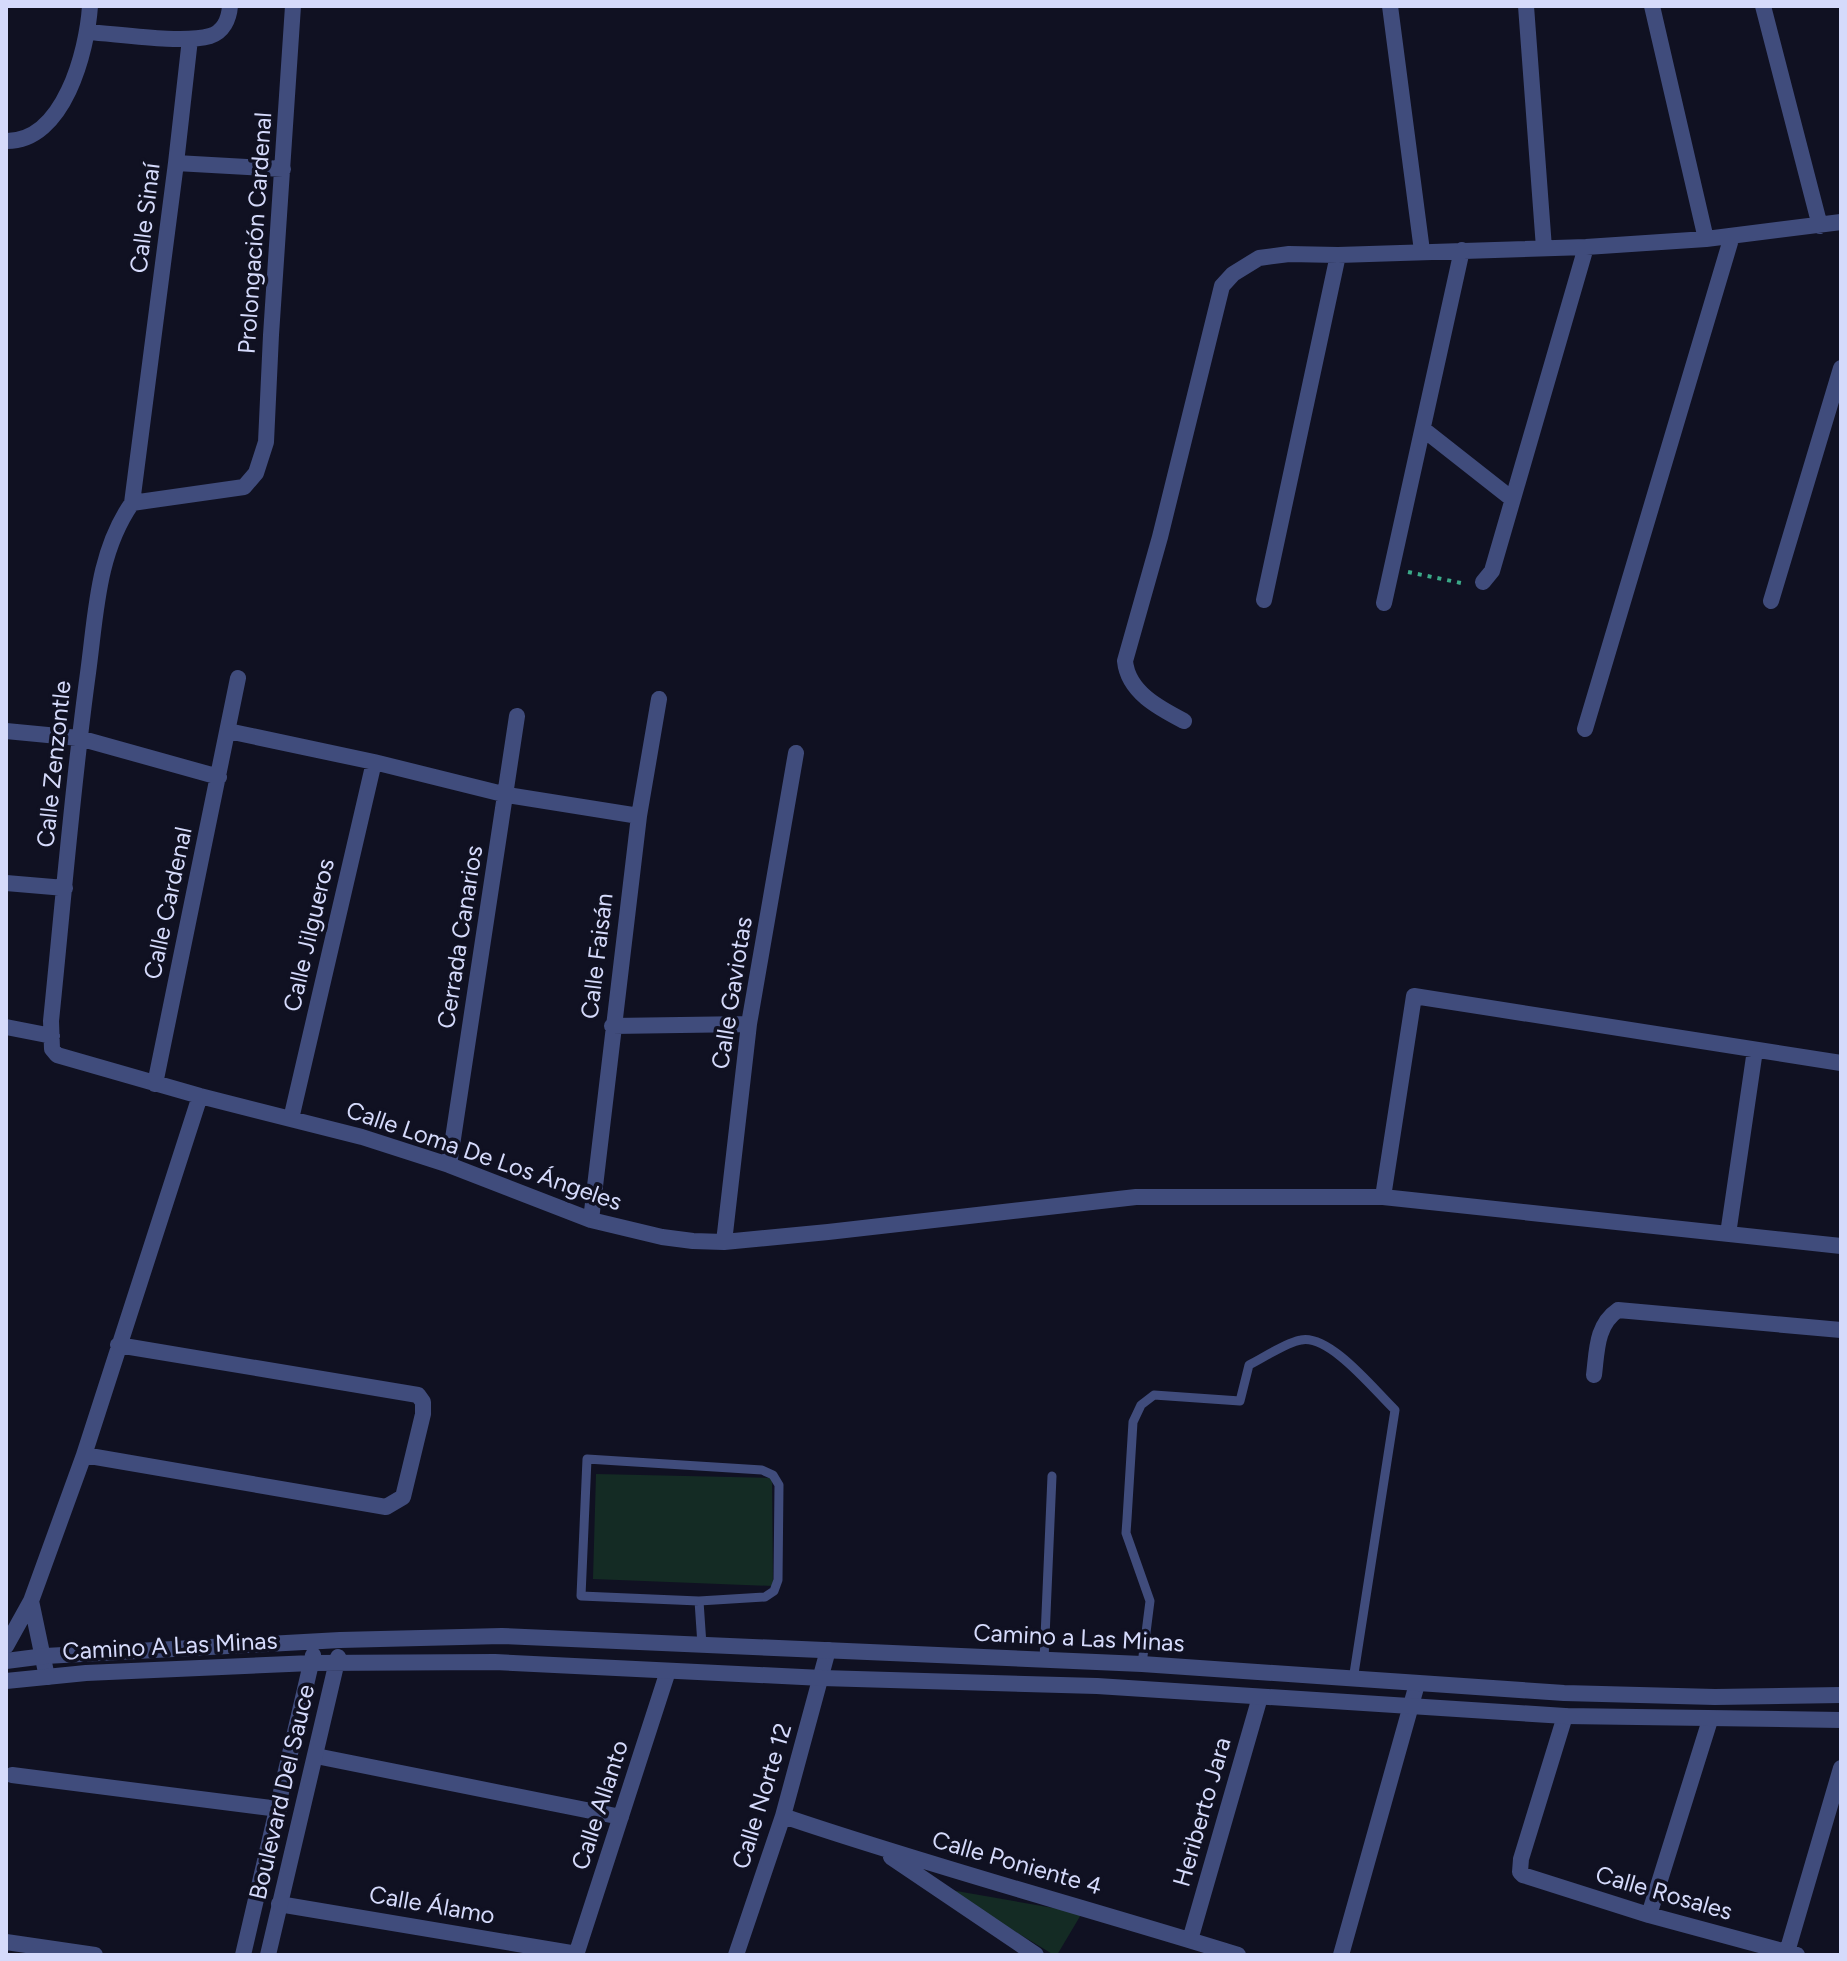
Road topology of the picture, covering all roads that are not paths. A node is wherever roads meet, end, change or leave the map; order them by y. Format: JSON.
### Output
{"nodes":[{"id":1,"x":90,"y":6,"type":"edge"},
{"id":2,"x":230,"y":6,"type":"edge"},
{"id":3,"x":293,"y":6,"type":"edge"},
{"id":4,"x":1390,"y":6,"type":"edge"},
{"id":5,"x":1526,"y":6,"type":"edge"},
{"id":6,"x":1652,"y":6,"type":"edge"},
{"id":7,"x":1763,"y":6,"type":"edge"},
{"id":8,"x":88,"y":32,"type":"junction"},
{"id":9,"x":190,"y":39,"type":"junction"},
{"id":10,"x":6,"y":141,"type":"edge"},
{"id":11,"x":176,"y":163,"type":"junction"},
{"id":12,"x":283,"y":169,"type":"junction"},
{"id":13,"x":1841,"y":222,"type":"edge"},
{"id":14,"x":1820,"y":226,"type":"junction"},
{"id":15,"x":1732,"y":236,"type":"junction"},
{"id":16,"x":1706,"y":239,"type":"junction"},
{"id":17,"x":1586,"y":247,"type":"junction"},
{"id":18,"x":1544,"y":248,"type":"junction"},
{"id":19,"x":1462,"y":250,"type":"junction"},
{"id":20,"x":1422,"y":251,"type":"junction"},
{"id":21,"x":1338,"y":255,"type":"junction"},
{"id":22,"x":1841,"y":368,"type":"edge"},
{"id":23,"x":1423,"y":429,"type":"junction"},
{"id":24,"x":1512,"y":499,"type":"junction"},
{"id":25,"x":132,"y":503,"type":"junction"},
{"id":26,"x":1483,"y":582,"type":"road end"},
{"id":27,"x":1264,"y":600,"type":"dead end"},
{"id":28,"x":1771,"y":601,"type":"dead end"},
{"id":29,"x":1384,"y":603,"type":"dead end"},
{"id":30,"x":238,"y":678,"type":"dead end"},
{"id":31,"x":659,"y":699,"type":"dead end"},
{"id":32,"x":517,"y":716,"type":"dead end"},
{"id":33,"x":1184,"y":721,"type":"dead end"},
{"id":34,"x":1585,"y":729,"type":"dead end"},
{"id":35,"x":6,"y":731,"type":"edge"},
{"id":36,"x":228,"y":731,"type":"junction"},
{"id":37,"x":79,"y":738,"type":"junction"},
{"id":38,"x":796,"y":753,"type":"dead end"},
{"id":39,"x":374,"y":762,"type":"junction"},
{"id":40,"x":219,"y":777,"type":"junction"},
{"id":41,"x":507,"y":795,"type":"junction"},
{"id":42,"x":639,"y":816,"type":"junction"},
{"id":43,"x":6,"y":883,"type":"edge"},
{"id":44,"x":65,"y":888,"type":"junction"},
{"id":45,"x":749,"y":1024,"type":"junction"},
{"id":46,"x":612,"y":1026,"type":"junction"},
{"id":47,"x":6,"y":1027,"type":"edge"},
{"id":48,"x":52,"y":1036,"type":"junction"},
{"id":49,"x":1755,"y":1050,"type":"junction"},
{"id":50,"x":1841,"y":1063,"type":"edge"},
{"id":51,"x":155,"y":1084,"type":"junction"},
{"id":52,"x":200,"y":1096,"type":"junction"},
{"id":53,"x":291,"y":1119,"type":"junction"},
{"id":54,"x":449,"y":1165,"type":"junction"},
{"id":55,"x":1383,"y":1197,"type":"junction"},
{"id":56,"x":591,"y":1220,"type":"junction"},
{"id":57,"x":1728,"y":1234,"type":"junction"},
{"id":58,"x":724,"y":1242,"type":"junction"},
{"id":59,"x":1841,"y":1246,"type":"edge"},
{"id":60,"x":1841,"y":1330,"type":"edge"},
{"id":61,"x":118,"y":1345,"type":"junction"},
{"id":62,"x":1594,"y":1375,"type":"dead end"},
{"id":63,"x":84,"y":1455,"type":"junction"},
{"id":64,"x":1052,"y":1476,"type":"dead end"},
{"id":65,"x":31,"y":1601,"type":"junction"},
{"id":66,"x":699,"y":1601,"type":"junction"},
{"id":67,"x":340,"y":1640,"type":"junction"},
{"id":68,"x":315,"y":1642,"type":"junction"},
{"id":69,"x":702,"y":1645,"type":"junction"},
{"id":70,"x":6,"y":1646,"type":"edge"},
{"id":71,"x":828,"y":1650,"type":"junction"},
{"id":72,"x":45,"y":1656,"type":"junction"},
{"id":73,"x":1044,"y":1660,"type":"junction"},
{"id":74,"x":6,"y":1661,"type":"edge"},
{"id":75,"x":312,"y":1663,"type":"junction"},
{"id":76,"x":337,"y":1664,"type":"junction"},
{"id":77,"x":1142,"y":1664,"type":"junction"},
{"id":78,"x":668,"y":1671,"type":"junction"},
{"id":79,"x":47,"y":1677,"type":"junction"},
{"id":80,"x":822,"y":1678,"type":"junction"},
{"id":81,"x":1353,"y":1680,"type":"junction"},
{"id":82,"x":6,"y":1681,"type":"edge"},
{"id":83,"x":1417,"y":1684,"type":"junction"},
{"id":84,"x":1841,"y":1695,"type":"edge"},
{"id":85,"x":1260,"y":1697,"type":"junction"},
{"id":86,"x":1413,"y":1704,"type":"junction"},
{"id":87,"x":1565,"y":1716,"type":"junction"},
{"id":88,"x":1710,"y":1720,"type":"junction"},
{"id":89,"x":1841,"y":1720,"type":"edge"},
{"id":90,"x":316,"y":1756,"type":"junction"},
{"id":91,"x":1841,"y":1768,"type":"edge"},
{"id":92,"x":12,"y":1775,"type":"dead end"},
{"id":93,"x":279,"y":1809,"type":"junction"},
{"id":94,"x":783,"y":1816,"type":"junction"},
{"id":95,"x":621,"y":1817,"type":"junction"},
{"id":96,"x":878,"y":1848,"type":"junction"},
{"id":97,"x":279,"y":1904,"type":"junction"},
{"id":98,"x":1649,"y":1915,"type":"junction"},
{"id":99,"x":1190,"y":1940,"type":"junction"},
{"id":100,"x":6,"y":1942,"type":"edge"},
{"id":101,"x":577,"y":1954,"type":"edge"},
{"id":102,"x":1792,"y":1954,"type":"edge"},
{"id":103,"x":95,"y":1955,"type":"edge"},
{"id":104,"x":243,"y":1955,"type":"edge"},
{"id":105,"x":268,"y":1955,"type":"edge"},
{"id":106,"x":736,"y":1955,"type":"edge"},
{"id":107,"x":1036,"y":1955,"type":"edge"},
{"id":108,"x":1238,"y":1955,"type":"edge"},
{"id":109,"x":1341,"y":1955,"type":"edge"}],
"edges":[{"from":1,"to":8,"type":"street"},
{"from":2,"to":9,"type":"street"},
{"from":3,"to":12,"type":"street","name":"Prolongación Cardenal"},
{"from":4,"to":20,"type":"street"},
{"from":5,"to":18,"type":"street"},
{"from":6,"to":16,"type":"street"},
{"from":7,"to":14,"type":"street"},
{"from":8,"to":9,"type":"street"},
{"from":8,"to":10,"type":"street"},
{"from":9,"to":11,"type":"street","name":"Calle Sinaí"},
{"from":11,"to":12,"type":"street"},
{"from":11,"to":25,"type":"street","name":"Calle Sinaí"},
{"from":12,"to":25,"type":"street","name":"Prolongación Cardenal"},
{"from":13,"to":14,"type":"street"},
{"from":14,"to":15,"type":"street"},
{"from":15,"to":16,"type":"street"},
{"from":15,"to":34,"type":"street"},
{"from":16,"to":17,"type":"street"},
{"from":17,"to":18,"type":"street"},
{"from":17,"to":24,"type":"street"},
{"from":18,"to":19,"type":"street"},
{"from":19,"to":20,"type":"street"},
{"from":19,"to":23,"type":"street"},
{"from":20,"to":21,"type":"street"},
{"from":21,"to":27,"type":"street"},
{"from":21,"to":33,"type":"street"},
{"from":22,"to":28,"type":"street"},
{"from":23,"to":24,"type":"street"},
{"from":23,"to":29,"type":"street"},
{"from":24,"to":26,"type":"street"},
{"from":25,"to":37,"type":"street","name":"Calle Zenzontle"},
{"from":30,"to":36,"type":"street","name":"Calle Cardenal"},
{"from":31,"to":42,"type":"street","name":"Calle Faisán"},
{"from":32,"to":41,"type":"street","name":"Cerrada Canarios"},
{"from":35,"to":37,"type":"street"},
{"from":36,"to":39,"type":"street"},
{"from":36,"to":40,"type":"street","name":"Calle Cardenal"},
{"from":37,"to":40,"type":"street"},
{"from":37,"to":44,"type":"street","name":"Calle Zenzontle"},
{"from":38,"to":45,"type":"street","name":"Calle Gaviotas"},
{"from":39,"to":41,"type":"street"},
{"from":39,"to":53,"type":"street","name":"Calle Jilgueros"},
{"from":40,"to":51,"type":"street","name":"Calle Cardenal"},
{"from":41,"to":42,"type":"street"},
{"from":41,"to":54,"type":"street","name":"Cerrada Canarios"},
{"from":42,"to":46,"type":"street","name":"Calle Faisán"},
{"from":43,"to":44,"type":"street"},
{"from":44,"to":48,"type":"street","name":"Calle Zenzontle"},
{"from":45,"to":46,"type":"street"},
{"from":45,"to":58,"type":"street","name":"Calle Gaviotas"},
{"from":46,"to":56,"type":"street","name":"Calle Faisán"},
{"from":47,"to":48,"type":"street"},
{"from":48,"to":51,"type":"street","name":"Calle Loma De Los Ángeles"},
{"from":49,"to":50,"type":"street"},
{"from":49,"to":55,"type":"street"},
{"from":49,"to":57,"type":"street"},
{"from":51,"to":52,"type":"street","name":"Calle Loma De Los Ángeles"},
{"from":52,"to":53,"type":"street","name":"Calle Loma De Los Ángeles"},
{"from":52,"to":61,"type":"street"},
{"from":53,"to":54,"type":"street","name":"Calle Loma De Los Ángeles"},
{"from":54,"to":56,"type":"street","name":"Calle Loma De Los Ángeles"},
{"from":55,"to":57,"type":"street","name":"Calle Loma De Los Ángeles"},
{"from":55,"to":58,"type":"street","name":"Calle Loma De Los Ángeles"},
{"from":56,"to":58,"type":"street","name":"Calle Loma De Los Ángeles"},
{"from":57,"to":59,"type":"street","name":"Calle Loma De Los Ángeles"},
{"from":60,"to":62,"type":"street"},
{"from":61,"to":63,"type":"street"},
{"from":61,"to":63,"type":"street"},
{"from":63,"to":65,"type":"street"},
{"from":64,"to":73,"type":"lane"},
{"from":65,"to":70,"type":"street"},
{"from":65,"to":72,"type":"street"},
{"from":66,"to":66,"type":"lane"},
{"from":66,"to":69,"type":"lane"},
{"from":67,"to":68,"type":"street","name":"Camino a Las Minas"},
{"from":67,"to":69,"type":"street","name":"Camino a Las Minas"},
{"from":67,"to":76,"type":"street","name":"Boulevard Del Sauce"},
{"from":68,"to":72,"type":"street","name":"Camino A Las Minas"},
{"from":68,"to":75,"type":"street","name":"Boulevard Del Sauce"},
{"from":69,"to":71,"type":"street","name":"Camino a Las Minas"},
{"from":71,"to":73,"type":"street","name":"Camino a Las Minas"},
{"from":71,"to":80,"type":"street","name":"Calle Norte 12"},
{"from":72,"to":74,"type":"street","name":"Camino A Las Minas"},
{"from":72,"to":79,"type":"street"},
{"from":73,"to":77,"type":"street","name":"Camino a Las Minas"},
{"from":75,"to":76,"type":"street","name":"Camino A Las Minas"},
{"from":75,"to":79,"type":"street","name":"Camino A Las Minas"},
{"from":75,"to":93,"type":"street","name":"Boulevard Del Sauce"},
{"from":76,"to":78,"type":"street","name":"Camino a Las Minas"},
{"from":76,"to":90,"type":"street","name":"Boulevard Del Sauce"},
{"from":77,"to":81,"type":"street","name":"Camino a Las Minas"},
{"from":77,"to":81,"type":"lane"},
{"from":78,"to":80,"type":"street","name":"Camino a Las Minas"},
{"from":78,"to":95,"type":"street","name":"Calle Allanto"},
{"from":79,"to":82,"type":"street","name":"Camino A Las Minas"},
{"from":80,"to":85,"type":"street","name":"Camino a Las Minas"},
{"from":80,"to":94,"type":"street","name":"Calle Norte 12"},
{"from":81,"to":83,"type":"street","name":"Camino a Las Minas"},
{"from":83,"to":84,"type":"street","name":"Camino a Las Minas"},
{"from":83,"to":86,"type":"street"},
{"from":85,"to":86,"type":"street","name":"Camino a Las Minas"},
{"from":85,"to":99,"type":"street","name":"Heriberto Jara"},
{"from":86,"to":87,"type":"street","name":"Camino a Las Minas"},
{"from":86,"to":109,"type":"street"},
{"from":87,"to":88,"type":"street","name":"Camino a Las Minas"},
{"from":87,"to":98,"type":"street","name":"Calle Rosales"},
{"from":88,"to":89,"type":"street","name":"Camino a Las Minas"},
{"from":88,"to":98,"type":"street"},
{"from":90,"to":95,"type":"street"},
{"from":90,"to":97,"type":"street","name":"Boulevard Del Sauce"},
{"from":91,"to":102,"type":"street"},
{"from":92,"to":93,"type":"street"},
{"from":93,"to":104,"type":"street","name":"Boulevard Del Sauce"},
{"from":94,"to":96,"type":"street","name":"Calle Poniente 4"},
{"from":94,"to":106,"type":"street","name":"Calle Norte 12"},
{"from":95,"to":101,"type":"street","name":"Calle Allanto"},
{"from":96,"to":99,"type":"street","name":"Calle Poniente 4"},
{"from":96,"to":107,"type":"street"},
{"from":97,"to":101,"type":"street","name":"Calle Álamo"},
{"from":97,"to":105,"type":"street","name":"Boulevard Del Sauce"},
{"from":98,"to":102,"type":"street","name":"Calle Rosales"},
{"from":99,"to":108,"type":"street","name":"Calle Poniente 4"},
{"from":100,"to":103,"type":"street"}]}
